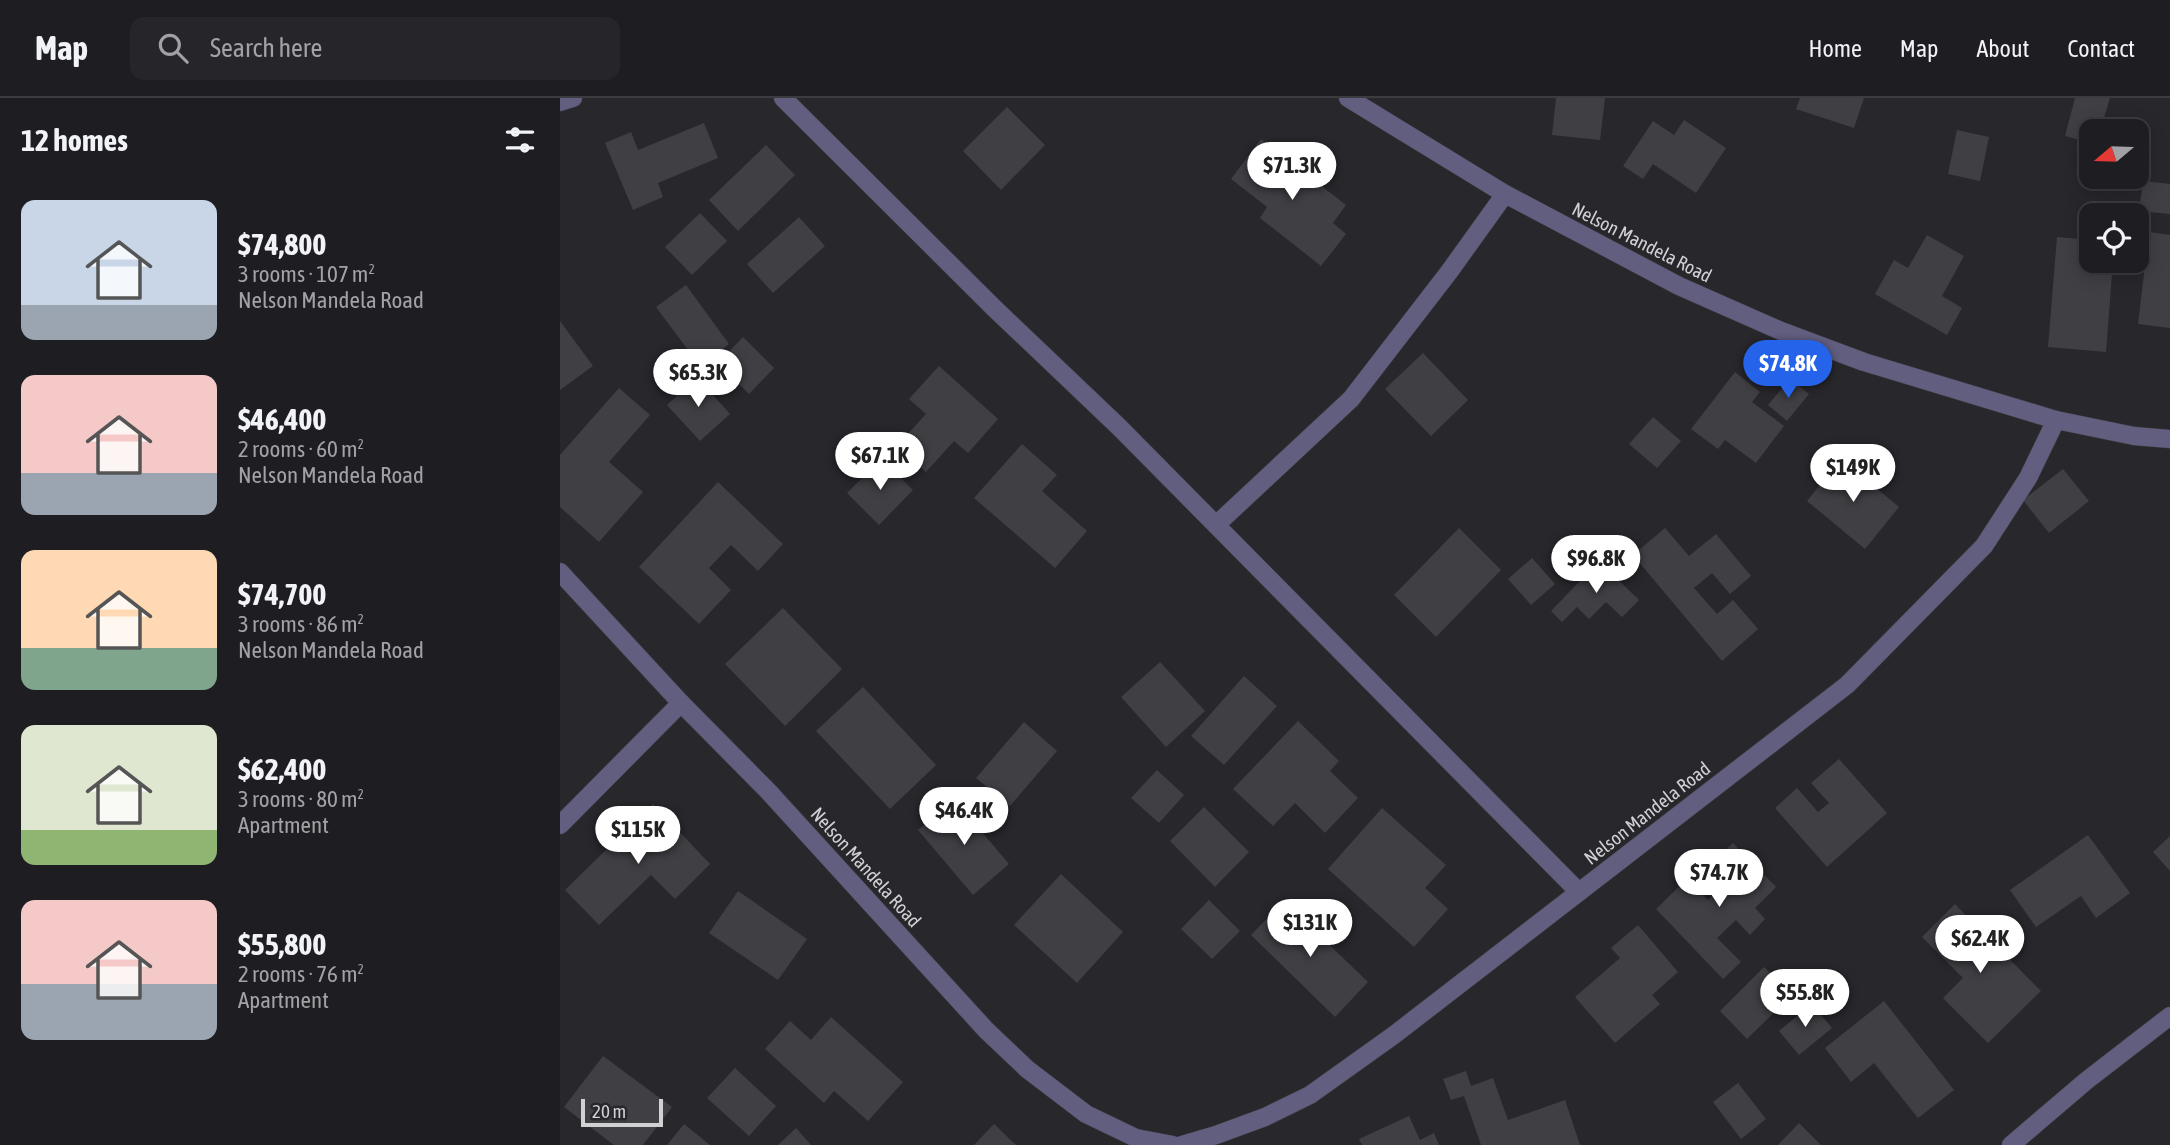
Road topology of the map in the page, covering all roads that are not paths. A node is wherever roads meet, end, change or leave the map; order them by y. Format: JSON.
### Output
{"nodes":[{"id":1,"x":573,"y":98,"type":"edge"},
{"id":2,"x":783,"y":98,"type":"edge"},
{"id":3,"x":1348,"y":98,"type":"edge"},
{"id":4,"x":560,"y":102,"type":"edge"},
{"id":5,"x":1505,"y":194,"type":"junction"},
{"id":6,"x":2056,"y":420,"type":"junction"},
{"id":7,"x":2170,"y":439,"type":"edge"},
{"id":8,"x":1216,"y":524,"type":"junction"},
{"id":9,"x":560,"y":572,"type":"edge"},
{"id":10,"x":681,"y":703,"type":"junction"},
{"id":11,"x":560,"y":825,"type":"edge"},
{"id":12,"x":1579,"y":892,"type":"junction"},
{"id":13,"x":2170,"y":1016,"type":"edge"},
{"id":14,"x":1173,"y":1145,"type":"edge"},
{"id":15,"x":1182,"y":1145,"type":"edge"},
{"id":16,"x":2011,"y":1145,"type":"edge"}],
"edges":[{"from":1,"to":4,"type":"street"},
{"from":2,"to":8,"type":"street"},
{"from":3,"to":5,"type":"street","name":"Nelson Mandela Road"},
{"from":5,"to":6,"type":"street","name":"Nelson Mandela Road"},
{"from":5,"to":8,"type":"street"},
{"from":6,"to":7,"type":"street","name":"Nelson Mandela Road"},
{"from":6,"to":12,"type":"street","name":"Nelson Mandela Road"},
{"from":8,"to":12,"type":"street"},
{"from":9,"to":10,"type":"street","name":"Nelson Mandela Road"},
{"from":10,"to":11,"type":"street"},
{"from":10,"to":14,"type":"street","name":"Nelson Mandela Road"},
{"from":12,"to":15,"type":"street","name":"Nelson Mandela Road"},
{"from":13,"to":16,"type":"street"}]}
